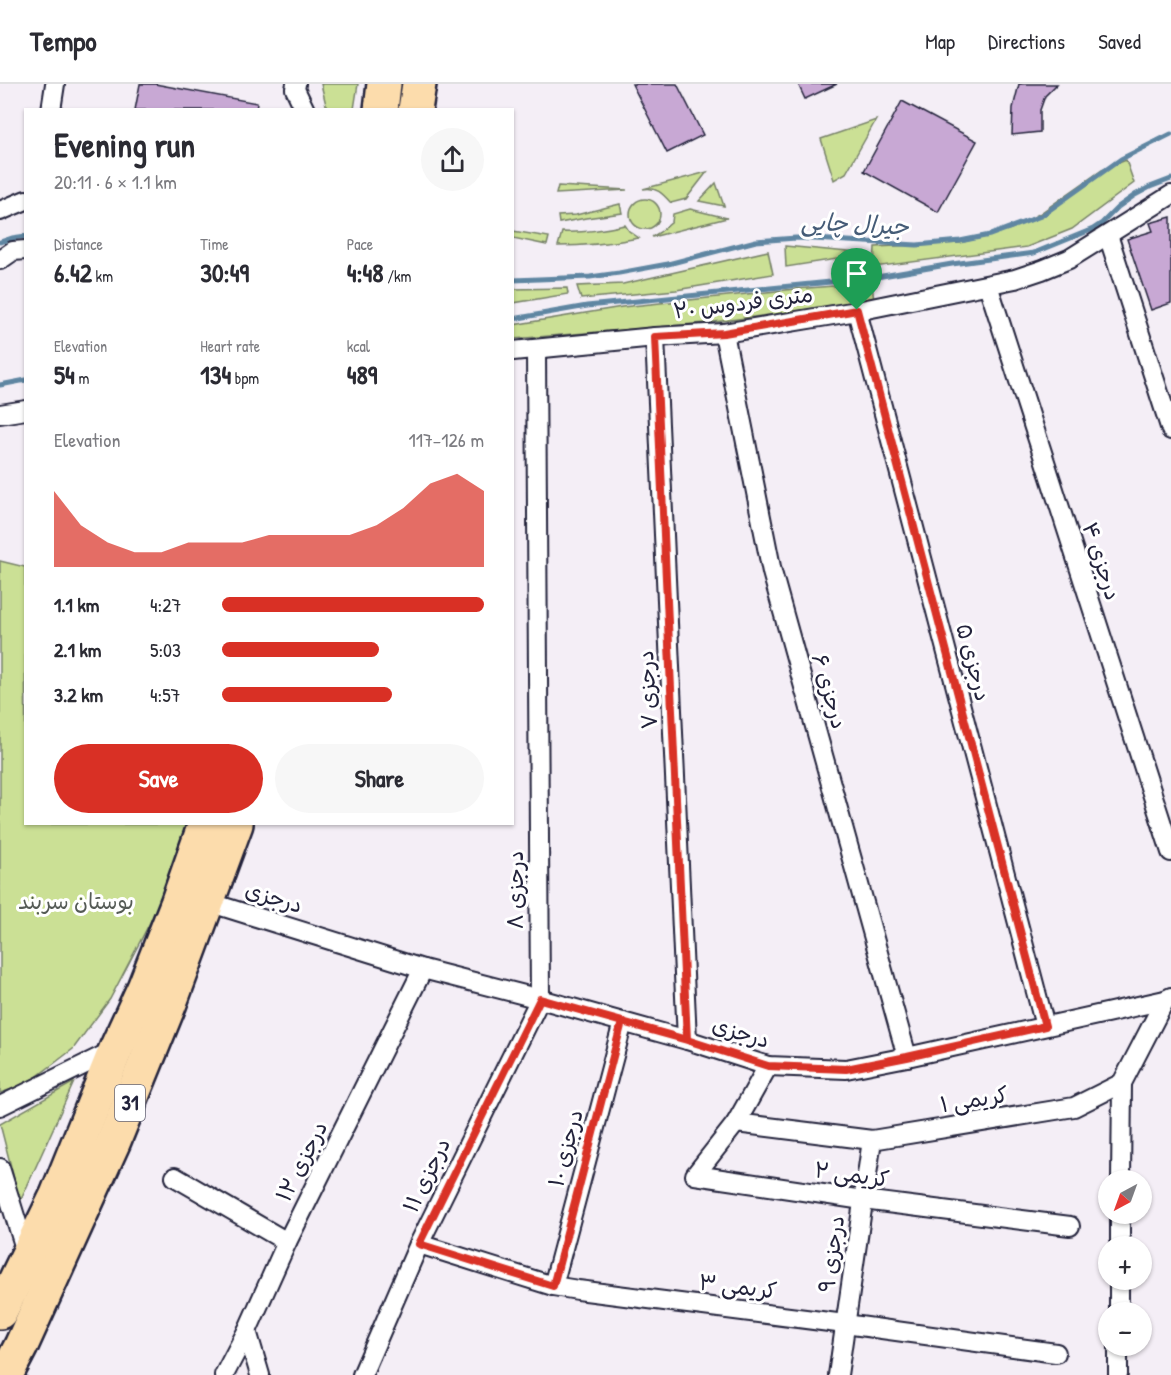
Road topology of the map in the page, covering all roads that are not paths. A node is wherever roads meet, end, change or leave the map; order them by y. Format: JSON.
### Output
{"nodes":[{"id":1,"x":55,"y":84,"type":"edge"},
{"id":2,"x":384,"y":84,"type":"edge"},
{"id":3,"x":419,"y":84,"type":"edge"},
{"id":4,"x":295,"y":86,"type":"edge"},
{"id":5,"x":51,"y":108,"type":"edge"},
{"id":6,"x":293,"y":108,"type":"edge"},
{"id":7,"x":304,"y":108,"type":"edge"},
{"id":8,"x":381,"y":108,"type":"edge"},
{"id":9,"x":415,"y":108,"type":"edge"},
{"id":10,"x":1171,"y":195,"type":"edge"},
{"id":11,"x":24,"y":201,"type":"edge"},
{"id":12,"x":0,"y":211,"type":"edge"},
{"id":13,"x":1108,"y":235,"type":"junction"},
{"id":14,"x":24,"y":250,"type":"edge"},
{"id":15,"x":0,"y":260,"type":"edge"},
{"id":16,"x":988,"y":285,"type":"junction"},
{"id":17,"x":857,"y":310,"type":"junction"},
{"id":18,"x":724,"y":333,"type":"junction"},
{"id":19,"x":655,"y":337,"type":"junction"},
{"id":20,"x":536,"y":350,"type":"junction"},
{"id":21,"x":514,"y":351,"type":"edge"},
{"id":22,"x":24,"y":410,"type":"edge"},
{"id":23,"x":0,"y":414,"type":"edge"},
{"id":24,"x":1171,"y":430,"type":"edge"},
{"id":25,"x":205,"y":825,"type":"edge"},
{"id":26,"x":236,"y":825,"type":"edge"},
{"id":27,"x":1171,"y":852,"type":"edge"},
{"id":28,"x":208,"y":902,"type":"junction"},
{"id":29,"x":423,"y":969,"type":"junction"},
{"id":30,"x":1168,"y":998,"type":"edge"},
{"id":31,"x":540,"y":999,"type":"junction"},
{"id":32,"x":622,"y":1022,"type":"junction"},
{"id":33,"x":1045,"y":1026,"type":"junction"},
{"id":34,"x":687,"y":1040,"type":"junction"},
{"id":35,"x":116,"y":1049,"type":"junction"},
{"id":36,"x":907,"y":1057,"type":"junction"},
{"id":37,"x":768,"y":1066,"type":"junction"},
{"id":38,"x":1122,"y":1083,"type":"junction"},
{"id":39,"x":0,"y":1106,"type":"edge"},
{"id":40,"x":736,"y":1123,"type":"junction"},
{"id":41,"x":872,"y":1140,"type":"junction"},
{"id":42,"x":0,"y":1168,"type":"edge"},
{"id":43,"x":1120,"y":1170,"type":"edge"},
{"id":44,"x":175,"y":1177,"type":"dead end"},
{"id":45,"x":863,"y":1200,"type":"junction"},
{"id":46,"x":1070,"y":1226,"type":"dead end"},
{"id":47,"x":287,"y":1242,"type":"junction"},
{"id":48,"x":419,"y":1244,"type":"junction"},
{"id":49,"x":27,"y":1257,"type":"junction"},
{"id":50,"x":553,"y":1286,"type":"junction"},
{"id":51,"x":0,"y":1312,"type":"edge"},
{"id":52,"x":845,"y":1324,"type":"junction"},
{"id":53,"x":247,"y":1331,"type":"junction"},
{"id":54,"x":1056,"y":1353,"type":"dead end"},
{"id":55,"x":1118,"y":1356,"type":"edge"},
{"id":56,"x":6,"y":1375,"type":"edge"},
{"id":57,"x":224,"y":1375,"type":"edge"},
{"id":58,"x":260,"y":1375,"type":"edge"},
{"id":59,"x":362,"y":1375,"type":"edge"},
{"id":60,"x":838,"y":1375,"type":"edge"},
{"id":61,"x":1118,"y":1375,"type":"edge"}],
"edges":[{"from":1,"to":5,"type":"street"},
{"from":2,"to":8,"type":"highway"},
{"from":3,"to":9,"type":"highway"},
{"from":4,"to":6,"type":"street"},
{"from":4,"to":7,"type":"street"},
{"from":10,"to":13,"type":"street","name":"۲۰ متری فردوس"},
{"from":11,"to":12,"type":"street"},
{"from":13,"to":16,"type":"street","name":"۲۰ متری فردوس"},
{"from":13,"to":24,"type":"street"},
{"from":14,"to":15,"type":"street"},
{"from":16,"to":17,"type":"street","name":"۲۰ متری فردوس"},
{"from":16,"to":27,"type":"street","name":"درجزی ۴"},
{"from":17,"to":18,"type":"street","name":"۲۰ متری فردوس"},
{"from":17,"to":33,"type":"street","name":"درجزی ۵"},
{"from":18,"to":19,"type":"street","name":"۲۰ متری فردوس"},
{"from":18,"to":36,"type":"street","name":"درجزی ۶"},
{"from":19,"to":20,"type":"street","name":"۲۰ متری فردوس"},
{"from":19,"to":34,"type":"street","name":"درجزی ۷"},
{"from":20,"to":21,"type":"street","name":"۲۰ متری فردوس"},
{"from":20,"to":31,"type":"street","name":"درجزی ۸"},
{"from":22,"to":23,"type":"street"},
{"from":25,"to":35,"type":"highway","number":"31"},
{"from":26,"to":28,"type":"highway","number":"31"},
{"from":28,"to":29,"type":"street","name":"درجزی"},
{"from":28,"to":56,"type":"highway","number":"31"},
{"from":29,"to":31,"type":"street","name":"درجزی"},
{"from":29,"to":47,"type":"street","name":"درجزی ۱۲"},
{"from":30,"to":33,"type":"street","name":"درجزی"},
{"from":30,"to":38,"type":"street"},
{"from":31,"to":32,"type":"street","name":"درجزی"},
{"from":31,"to":48,"type":"street","name":"درجزی ۱۱"},
{"from":32,"to":34,"type":"street","name":"درجزی"},
{"from":32,"to":50,"type":"street","name":"درجزی ۱۰"},
{"from":33,"to":36,"type":"street","name":"درجزی"},
{"from":34,"to":37,"type":"street","name":"درجزی"},
{"from":35,"to":39,"type":"street"},
{"from":35,"to":49,"type":"highway","number":"31"},
{"from":36,"to":37,"type":"street","name":"درجزی"},
{"from":37,"to":40,"type":"street"},
{"from":38,"to":41,"type":"street","name":"کریمی ۱"},
{"from":38,"to":43,"type":"street"},
{"from":40,"to":41,"type":"street","name":"کریمی ۱"},
{"from":40,"to":45,"type":"street","name":"کریمی ۲"},
{"from":41,"to":45,"type":"street","name":"درجزی ۹"},
{"from":42,"to":49,"type":"street"},
{"from":44,"to":47,"type":"street"},
{"from":45,"to":46,"type":"street","name":"کریمی ۲"},
{"from":45,"to":52,"type":"street","name":"درجزی ۹"},
{"from":47,"to":53,"type":"street","name":"درجزی ۱۲"},
{"from":48,"to":50,"type":"street","name":"کریمی ۳"},
{"from":48,"to":59,"type":"street","name":"درجزی ۱۱"},
{"from":49,"to":51,"type":"highway","number":"31"},
{"from":50,"to":52,"type":"street","name":"کریمی ۳"},
{"from":52,"to":54,"type":"street","name":"کریمی ۳"},
{"from":52,"to":60,"type":"street","name":"درجزی ۹"},
{"from":53,"to":57,"type":"street","name":"درجزی ۱۲"},
{"from":53,"to":58,"type":"street"},
{"from":55,"to":61,"type":"street"}]}
